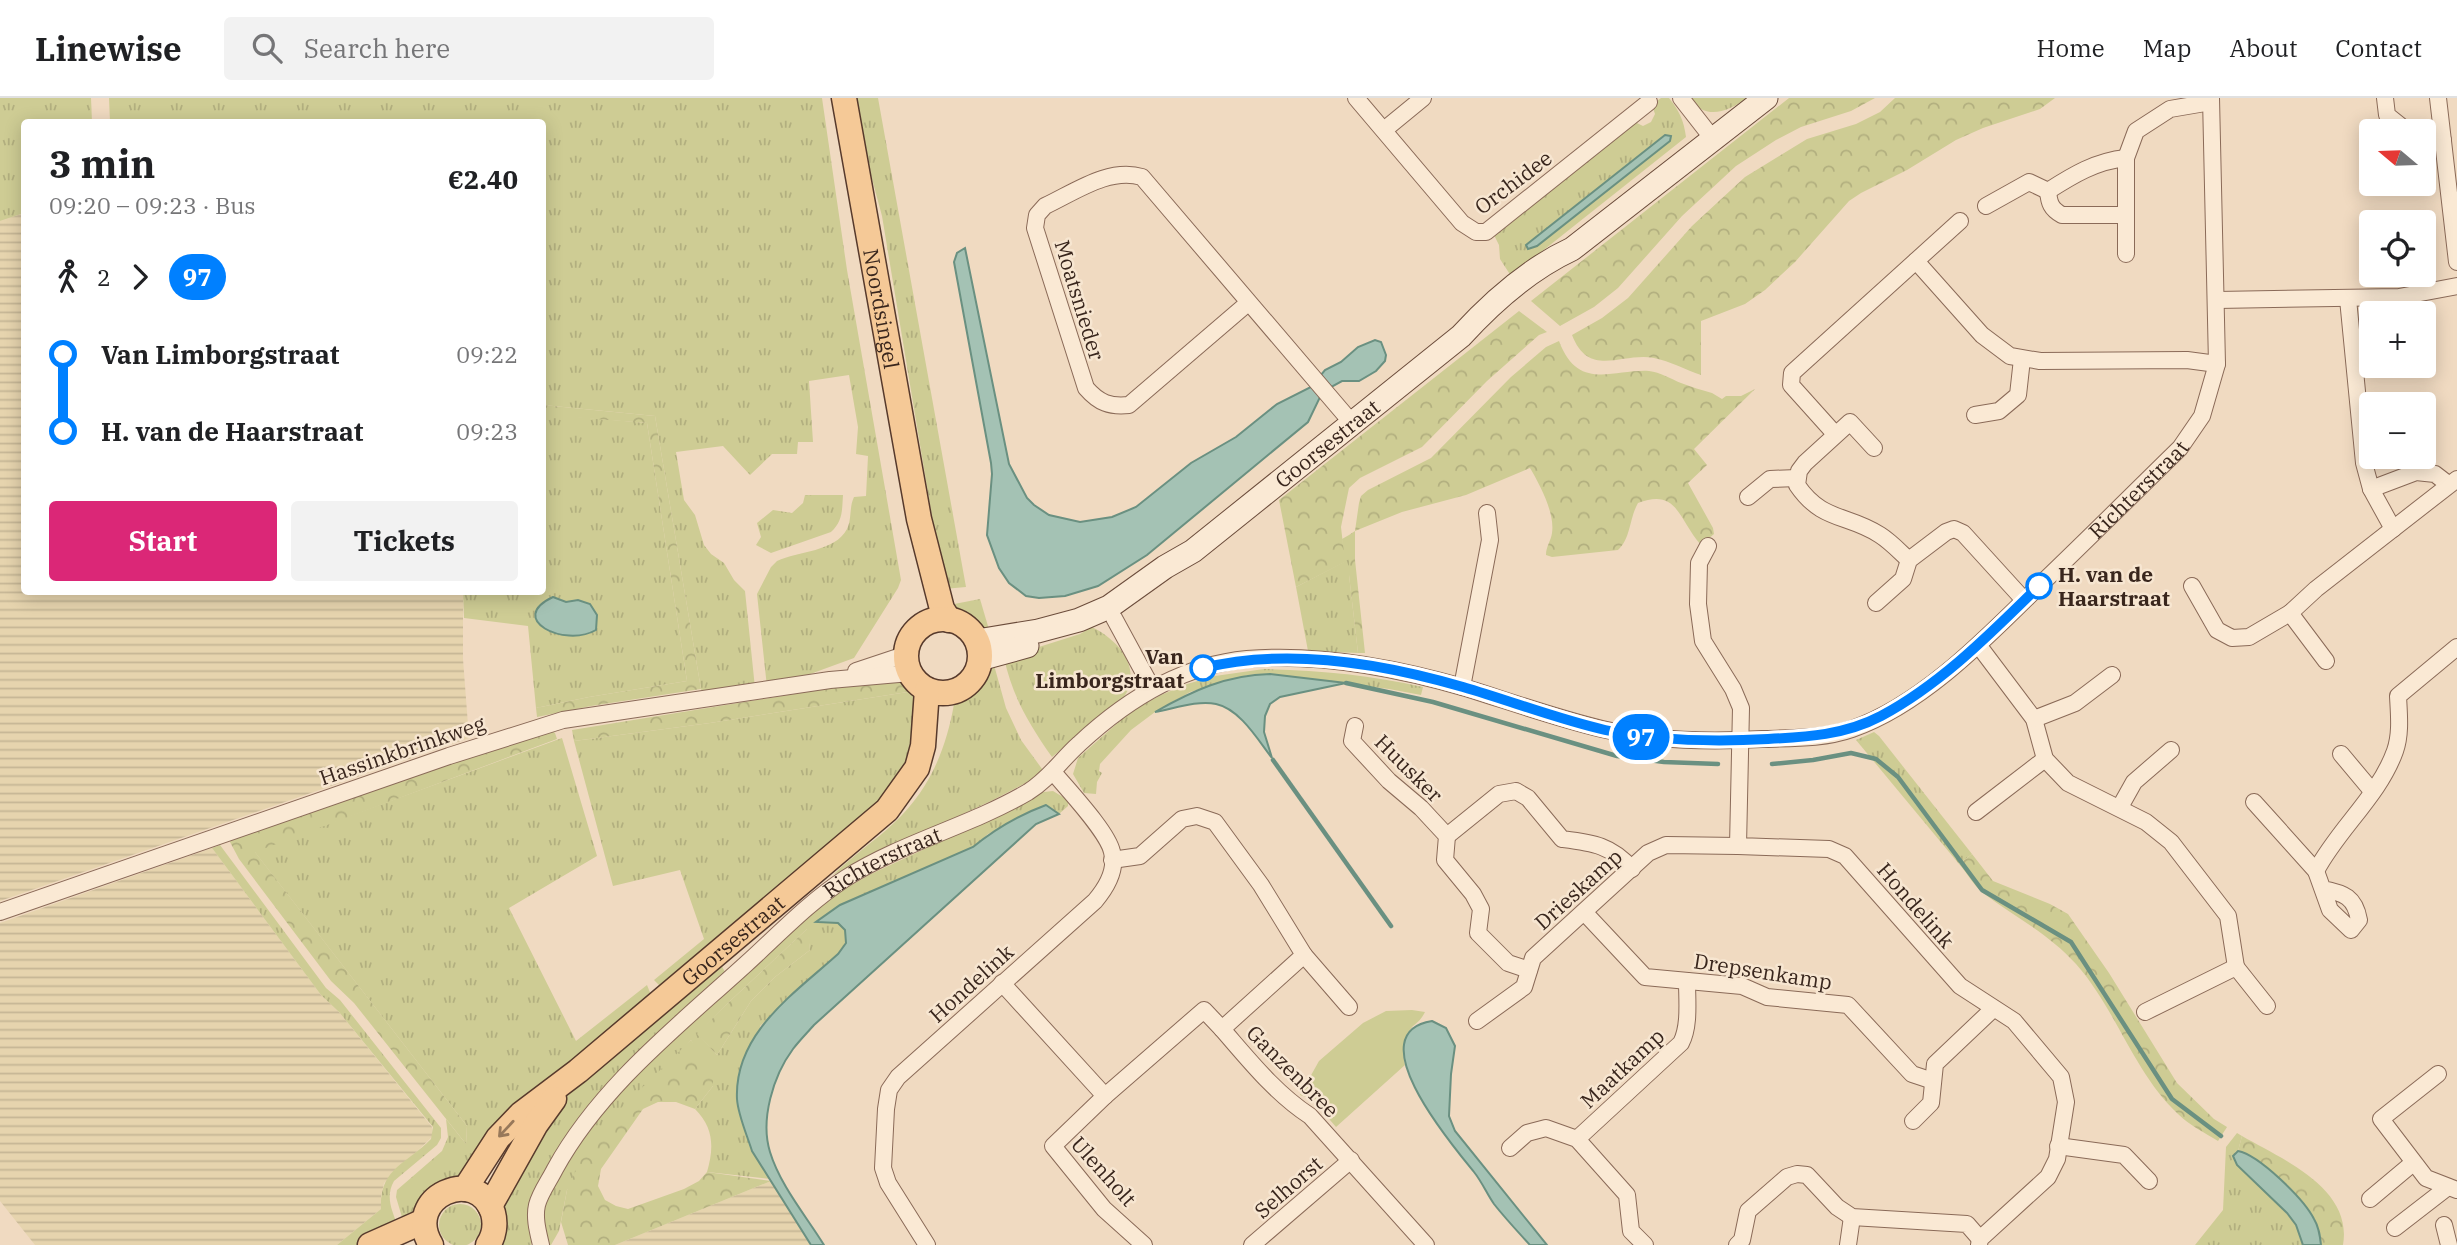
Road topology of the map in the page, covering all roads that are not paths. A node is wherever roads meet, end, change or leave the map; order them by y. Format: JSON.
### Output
{"nodes":[{"id":1,"x":844,"y":98,"type":"edge"},
{"id":2,"x":1356,"y":98,"type":"edge"},
{"id":3,"x":1423,"y":98,"type":"edge"},
{"id":4,"x":1682,"y":98,"type":"edge"},
{"id":5,"x":1766,"y":98,"type":"edge"},
{"id":6,"x":2385,"y":98,"type":"edge"},
{"id":7,"x":2438,"y":98,"type":"edge"},
{"id":8,"x":2211,"y":100,"type":"edge"},
{"id":9,"x":1649,"y":102,"type":"dead end"},
{"id":10,"x":2392,"y":119,"type":"edge"},
{"id":11,"x":1384,"y":130,"type":"junction"},
{"id":12,"x":1713,"y":139,"type":"junction"},
{"id":13,"x":2436,"y":139,"type":"edge"},
{"id":14,"x":2443,"y":140,"type":"junction"},
{"id":15,"x":2126,"y":158,"type":"junction"},
{"id":16,"x":2048,"y":191,"type":"junction"},
{"id":17,"x":1986,"y":206,"type":"dead end"},
{"id":18,"x":2126,"y":215,"type":"junction"},
{"id":19,"x":1960,"y":221,"type":"dead end"},
{"id":20,"x":2126,"y":254,"type":"dead end"},
{"id":21,"x":1916,"y":261,"type":"junction"},
{"id":22,"x":2457,"y":262,"type":"edge"},
{"id":23,"x":2457,"y":286,"type":"edge"},
{"id":24,"x":2348,"y":299,"type":"junction"},
{"id":25,"x":2217,"y":300,"type":"junction"},
{"id":26,"x":1248,"y":303,"type":"junction"},
{"id":27,"x":2022,"y":359,"type":"junction"},
{"id":28,"x":2217,"y":364,"type":"junction"},
{"id":29,"x":1345,"y":414,"type":"junction"},
{"id":30,"x":1975,"y":415,"type":"dead end"},
{"id":31,"x":1835,"y":434,"type":"junction"},
{"id":32,"x":1874,"y":448,"type":"dead end"},
{"id":33,"x":1797,"y":478,"type":"junction"},
{"id":34,"x":2453,"y":482,"type":"edge"},
{"id":35,"x":2371,"y":489,"type":"junction"},
{"id":36,"x":1748,"y":497,"type":"dead end"},
{"id":37,"x":1487,"y":513,"type":"dead end"},
{"id":38,"x":2393,"y":529,"type":"junction"},
{"id":39,"x":1709,"y":546,"type":"dead end"},
{"id":40,"x":1909,"y":560,"type":"junction"},
{"id":41,"x":2192,"y":586,"type":"dead end"},
{"id":42,"x":2024,"y":600,"type":"junction"},
{"id":43,"x":1876,"y":603,"type":"dead end"},
{"id":44,"x":1111,"y":612,"type":"junction"},
{"id":45,"x":2290,"y":613,"type":"junction"},
{"id":46,"x":938,"y":622,"type":"junction"},
{"id":47,"x":1979,"y":646,"type":"junction"},
{"id":48,"x":2457,"y":647,"type":"edge"},
{"id":49,"x":979,"y":650,"type":"junction"},
{"id":50,"x":2326,"y":661,"type":"dead end"},
{"id":51,"x":2112,"y":675,"type":"dead end"},
{"id":52,"x":923,"y":678,"type":"junction"},
{"id":53,"x":1462,"y":687,"type":"junction"},
{"id":54,"x":1152,"y":688,"type":"junction"},
{"id":55,"x":2034,"y":719,"type":"junction"},
{"id":56,"x":1355,"y":726,"type":"dead end"},
{"id":57,"x":1740,"y":741,"type":"junction"},
{"id":58,"x":2171,"y":750,"type":"dead end"},
{"id":59,"x":2341,"y":754,"type":"dead end"},
{"id":60,"x":2045,"y":759,"type":"junction"},
{"id":61,"x":1054,"y":773,"type":"junction"},
{"id":62,"x":2372,"y":791,"type":"junction"},
{"id":63,"x":2254,"y":802,"type":"dead end"},
{"id":64,"x":2120,"y":807,"type":"junction"},
{"id":65,"x":1976,"y":812,"type":"dead end"},
{"id":66,"x":1447,"y":836,"type":"junction"},
{"id":67,"x":1738,"y":846,"type":"junction"},
{"id":68,"x":1112,"y":860,"type":"junction"},
{"id":69,"x":1632,"y":869,"type":"junction"},
{"id":70,"x":2316,"y":871,"type":"junction"},
{"id":71,"x":2323,"y":889,"type":"dead end"},
{"id":72,"x":0,"y":912,"type":"edge"},
{"id":73,"x":1584,"y":912,"type":"junction"},
{"id":74,"x":1304,"y":955,"type":"junction"},
{"id":75,"x":2236,"y":967,"type":"junction"},
{"id":76,"x":1530,"y":970,"type":"junction"},
{"id":77,"x":1687,"y":981,"type":"junction"},
{"id":78,"x":1002,"y":983,"type":"junction"},
{"id":79,"x":2267,"y":1006,"type":"dead end"},
{"id":80,"x":1349,"y":1007,"type":"dead end"},
{"id":81,"x":1993,"y":1009,"type":"junction"},
{"id":82,"x":2145,"y":1012,"type":"dead end"},
{"id":83,"x":1477,"y":1021,"type":"dead end"},
{"id":84,"x":1222,"y":1028,"type":"junction"},
{"id":85,"x":578,"y":1071,"type":"junction"},
{"id":86,"x":2438,"y":1074,"type":"dead end"},
{"id":87,"x":1933,"y":1081,"type":"junction"},
{"id":88,"x":1105,"y":1096,"type":"junction"},
{"id":89,"x":1913,"y":1121,"type":"dead end"},
{"id":90,"x":1577,"y":1139,"type":"junction"},
{"id":91,"x":2059,"y":1146,"type":"junction"},
{"id":92,"x":1510,"y":1148,"type":"dead end"},
{"id":93,"x":1351,"y":1160,"type":"junction"},
{"id":94,"x":2413,"y":1163,"type":"junction"},
{"id":95,"x":2149,"y":1181,"type":"dead end"},
{"id":96,"x":2453,"y":1188,"type":"edge"},
{"id":97,"x":465,"y":1189,"type":"junction"},
{"id":98,"x":2370,"y":1199,"type":"dead end"},
{"id":99,"x":490,"y":1206,"type":"junction"},
{"id":100,"x":1852,"y":1217,"type":"junction"},
{"id":101,"x":424,"y":1220,"type":"junction"},
{"id":102,"x":1410,"y":1224,"type":"junction"},
{"id":103,"x":2444,"y":1225,"type":"dead end"},
{"id":104,"x":2395,"y":1228,"type":"dead end"},
{"id":105,"x":1979,"y":1242,"type":"edge"},
{"id":106,"x":492,"y":1243,"type":"edge"},
{"id":107,"x":370,"y":1245,"type":"edge"},
{"id":108,"x":431,"y":1245,"type":"edge"},
{"id":109,"x":541,"y":1245,"type":"edge"},
{"id":110,"x":927,"y":1245,"type":"edge"},
{"id":111,"x":1144,"y":1245,"type":"edge"},
{"id":112,"x":1252,"y":1245,"type":"edge"},
{"id":113,"x":1409,"y":1245,"type":"edge"},
{"id":114,"x":1426,"y":1245,"type":"edge"},
{"id":115,"x":1645,"y":1245,"type":"edge"},
{"id":116,"x":1737,"y":1245,"type":"edge"},
{"id":117,"x":1848,"y":1245,"type":"edge"},
{"id":118,"x":2449,"y":1245,"type":"edge"}],
"edges":[{"from":1,"to":46,"type":"main road","name":"Noordsingel"},
{"from":2,"to":11,"type":"street","name":"Orchidee"},
{"from":3,"to":11,"type":"street"},
{"from":4,"to":12,"type":"street"},
{"from":5,"to":12,"type":"main road","name":"Goorsestraat"},
{"from":6,"to":10,"type":"street"},
{"from":7,"to":14,"type":"street"},
{"from":8,"to":15,"type":"street"},
{"from":8,"to":25,"type":"street","name":"Richterstraat"},
{"from":9,"to":11,"type":"street","name":"Orchidee"},
{"from":12,"to":29,"type":"main road","name":"Goorsestraat"},
{"from":13,"to":14,"type":"street"},
{"from":14,"to":22,"type":"street"},
{"from":15,"to":16,"type":"street"},
{"from":15,"to":18,"type":"street"},
{"from":16,"to":17,"type":"street"},
{"from":16,"to":18,"type":"street"},
{"from":18,"to":20,"type":"street"},
{"from":19,"to":21,"type":"street"},
{"from":21,"to":27,"type":"street"},
{"from":21,"to":31,"type":"street"},
{"from":23,"to":24,"type":"street"},
{"from":24,"to":25,"type":"street"},
{"from":24,"to":35,"type":"street"},
{"from":25,"to":28,"type":"street","name":"Richterstraat"},
{"from":26,"to":26,"type":"street","name":"Moatsnieder"},
{"from":26,"to":29,"type":"street","name":"Moatsnieder"},
{"from":27,"to":28,"type":"street"},
{"from":27,"to":30,"type":"street"},
{"from":28,"to":42,"type":"street","name":"Richterstraat"},
{"from":29,"to":44,"type":"main road","name":"Goorsestraat"},
{"from":31,"to":32,"type":"street"},
{"from":31,"to":33,"type":"street"},
{"from":33,"to":36,"type":"street"},
{"from":33,"to":40,"type":"street"},
{"from":34,"to":35,"type":"street"},
{"from":34,"to":38,"type":"street"},
{"from":35,"to":38,"type":"street"},
{"from":37,"to":53,"type":"street"},
{"from":38,"to":45,"type":"street"},
{"from":39,"to":57,"type":"street"},
{"from":40,"to":42,"type":"street"},
{"from":40,"to":43,"type":"street"},
{"from":41,"to":45,"type":"street"},
{"from":42,"to":47,"type":"street","name":"Richterstraat"},
{"from":44,"to":49,"type":"main road","name":"Goorsestraat"},
{"from":44,"to":54,"type":"street"},
{"from":45,"to":50,"type":"street"},
{"from":46,"to":49,"type":"main road"},
{"from":46,"to":52,"type":"main road"},
{"from":47,"to":55,"type":"street"},
{"from":47,"to":57,"type":"street","name":"Richterstraat"},
{"from":48,"to":62,"type":"street"},
{"from":49,"to":52,"type":"main road"},
{"from":51,"to":55,"type":"street"},
{"from":52,"to":72,"type":"street","name":"Hassinkbrinkweg"},
{"from":52,"to":85,"type":"main road","name":"Goorsestraat"},
{"from":53,"to":54,"type":"street","name":"Richterstraat"},
{"from":53,"to":57,"type":"street","name":"Richterstraat"},
{"from":54,"to":61,"type":"street","name":"Richterstraat"},
{"from":55,"to":60,"type":"street"},
{"from":56,"to":66,"type":"street","name":"Huusker"},
{"from":57,"to":67,"type":"street"},
{"from":58,"to":64,"type":"street"},
{"from":59,"to":62,"type":"street"},
{"from":60,"to":64,"type":"street"},
{"from":60,"to":65,"type":"street"},
{"from":61,"to":68,"type":"street"},
{"from":61,"to":109,"type":"street","name":"Richterstraat"},
{"from":62,"to":70,"type":"street"},
{"from":63,"to":70,"type":"street"},
{"from":64,"to":75,"type":"street"},
{"from":66,"to":69,"type":"street"},
{"from":66,"to":76,"type":"street"},
{"from":67,"to":69,"type":"street","name":"Drieskamp"},
{"from":67,"to":81,"type":"street","name":"Hondelink"},
{"from":68,"to":74,"type":"street"},
{"from":68,"to":78,"type":"street","name":"Hondelink"},
{"from":69,"to":73,"type":"street","name":"Drieskamp"},
{"from":70,"to":71,"type":"street"},
{"from":73,"to":76,"type":"street","name":"Drieskamp"},
{"from":73,"to":77,"type":"street","name":"Drepsenkamp"},
{"from":74,"to":80,"type":"street"},
{"from":74,"to":84,"type":"street","name":"Ganzenbree"},
{"from":75,"to":79,"type":"street"},
{"from":75,"to":82,"type":"street"},
{"from":76,"to":83,"type":"street","name":"Drieskamp"},
{"from":77,"to":87,"type":"street","name":"Drepsenkamp"},
{"from":77,"to":90,"type":"street","name":"Maatkamp"},
{"from":78,"to":88,"type":"street"},
{"from":78,"to":110,"type":"street","name":"Hondelink"},
{"from":81,"to":87,"type":"street"},
{"from":81,"to":91,"type":"street","name":"Hondelink"},
{"from":84,"to":88,"type":"street","name":"Ulenholt"},
{"from":84,"to":93,"type":"street","name":"Ganzenbree"},
{"from":85,"to":97,"type":"main road","name":"Goorsestraat","one_way":true},
{"from":85,"to":99,"type":"main road","name":"Goorsestraat"},
{"from":86,"to":94,"type":"street"},
{"from":87,"to":89,"type":"street"},
{"from":88,"to":111,"type":"street","name":"Ulenholt"},
{"from":90,"to":92,"type":"street","name":"Maatkamp"},
{"from":90,"to":115,"type":"street","name":"Maatkamp"},
{"from":91,"to":95,"type":"street"},
{"from":91,"to":105,"type":"street","name":"Hondelink"},
{"from":93,"to":102,"type":"street","name":"Ganzenbree"},
{"from":93,"to":112,"type":"street","name":"Selhorst"},
{"from":94,"to":96,"type":"street"},
{"from":94,"to":98,"type":"street"},
{"from":96,"to":104,"type":"street"},
{"from":97,"to":99,"type":"main road"},
{"from":97,"to":101,"type":"main road"},
{"from":99,"to":106,"type":"main road"},
{"from":100,"to":105,"type":"street"},
{"from":100,"to":116,"type":"street"},
{"from":100,"to":117,"type":"street"},
{"from":101,"to":107,"type":"main road"},
{"from":101,"to":108,"type":"main road"},
{"from":102,"to":113,"type":"street"},
{"from":102,"to":114,"type":"street","name":"Ganzenbree"},
{"from":103,"to":118,"type":"street"}]}
